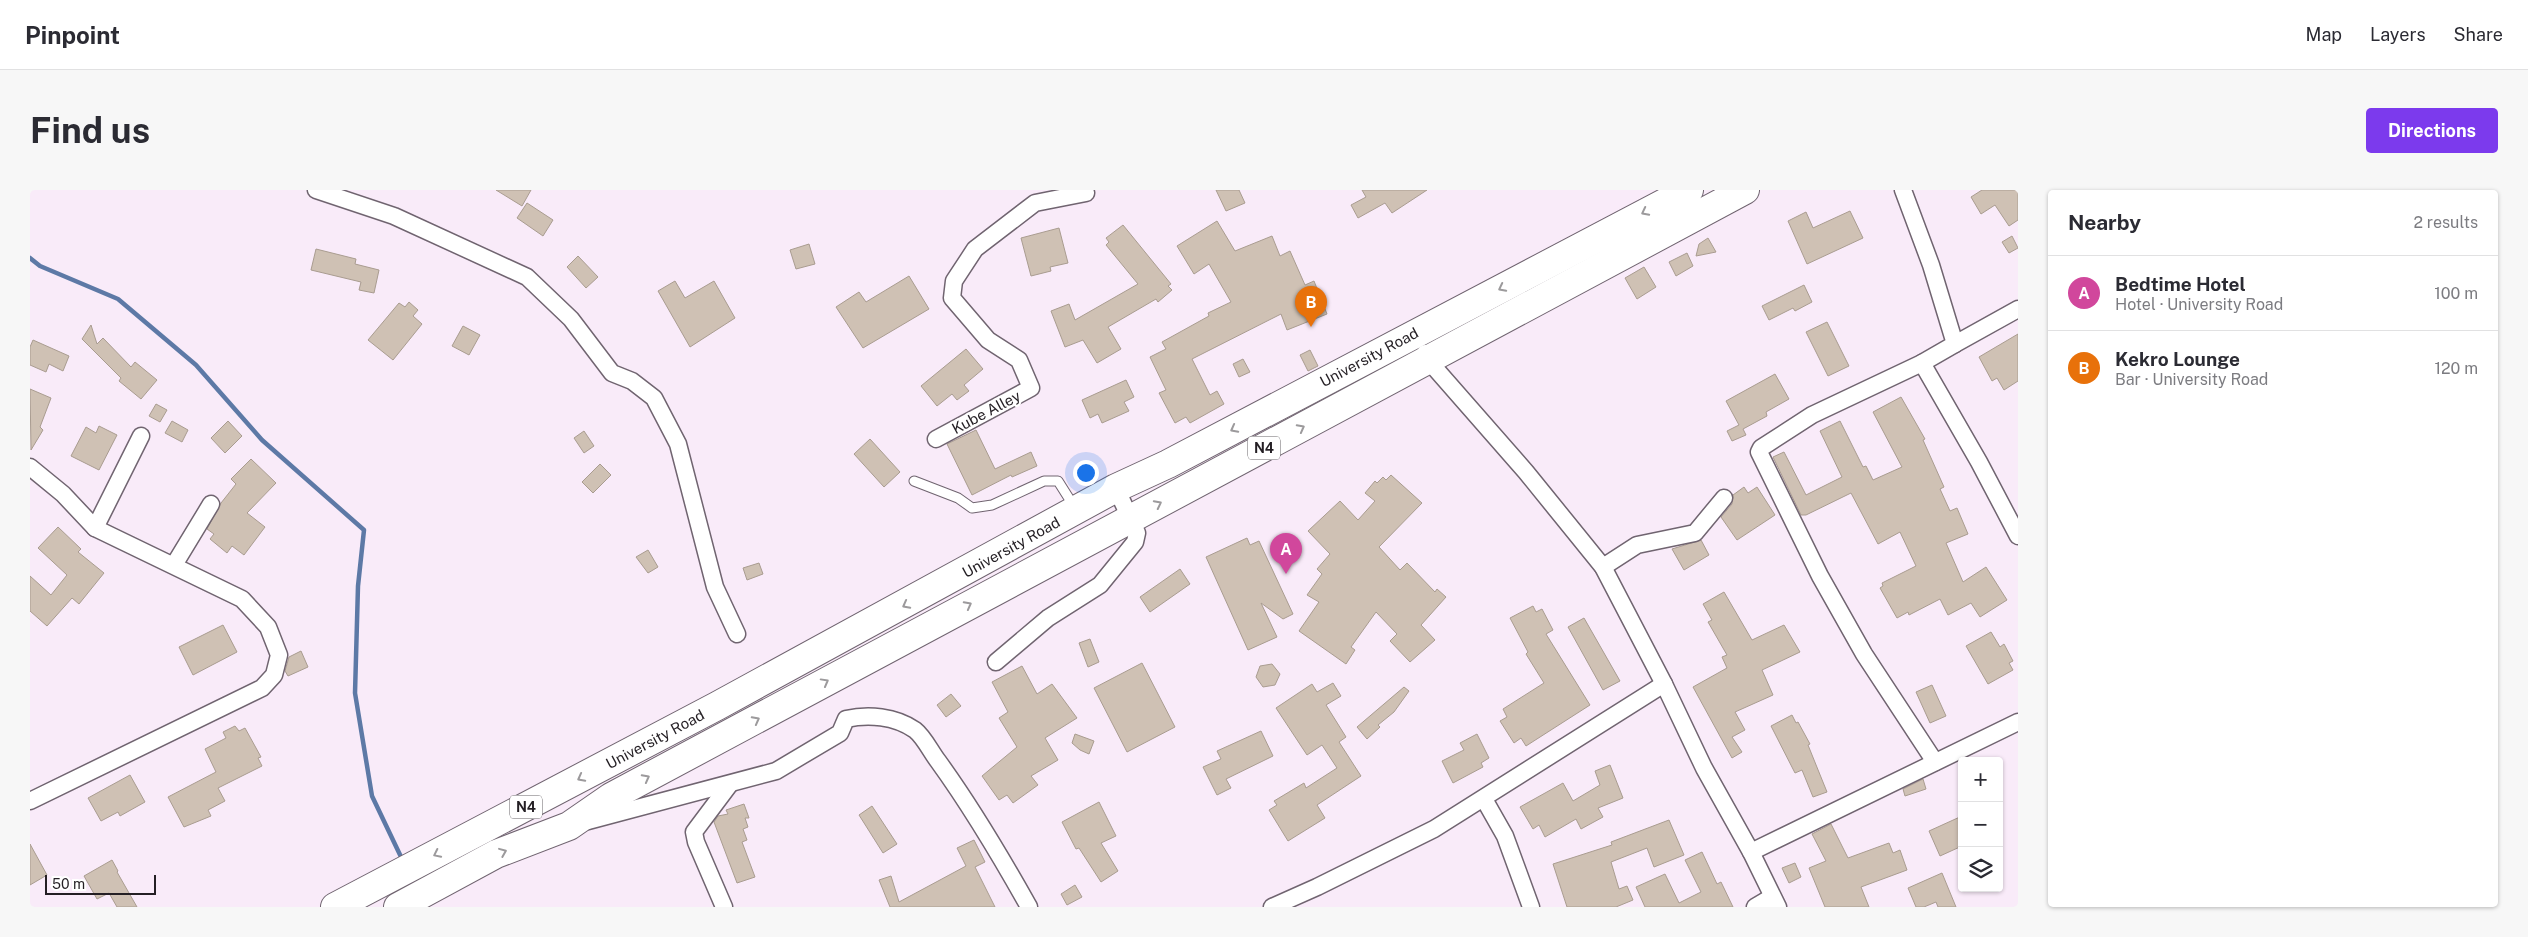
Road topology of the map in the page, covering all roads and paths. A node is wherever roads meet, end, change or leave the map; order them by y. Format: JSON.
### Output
{"nodes":[{"id":1,"x":316,"y":190,"type":"edge"},
{"id":2,"x":1689,"y":190,"type":"edge"},
{"id":3,"x":1745,"y":190,"type":"edge"},
{"id":4,"x":1904,"y":190,"type":"edge"},
{"id":5,"x":1086,"y":191,"type":"edge"},
{"id":6,"x":2018,"y":309,"type":"edge"},
{"id":7,"x":1418,"y":331,"type":"junction"},
{"id":8,"x":1955,"y":344,"type":"junction"},
{"id":9,"x":1426,"y":359,"type":"junction"},
{"id":10,"x":1922,"y":363,"type":"junction"},
{"id":11,"x":141,"y":436,"type":"dead end"},
{"id":12,"x":936,"y":439,"type":"dead end"},
{"id":13,"x":30,"y":467,"type":"edge"},
{"id":14,"x":914,"y":481,"type":"dead end"},
{"id":15,"x":1116,"y":488,"type":"junction"},
{"id":16,"x":1724,"y":498,"type":"dead end"},
{"id":17,"x":211,"y":504,"type":"dead end"},
{"id":18,"x":1077,"y":510,"type":"junction"},
{"id":19,"x":1131,"y":518,"type":"junction"},
{"id":20,"x":95,"y":528,"type":"junction"},
{"id":21,"x":2018,"y":536,"type":"edge"},
{"id":22,"x":174,"y":565,"type":"junction"},
{"id":23,"x":1603,"y":567,"type":"junction"},
{"id":24,"x":737,"y":634,"type":"dead end"},
{"id":25,"x":996,"y":662,"type":"dead end"},
{"id":26,"x":1664,"y":684,"type":"junction"},
{"id":27,"x":2018,"y":722,"type":"edge"},
{"id":28,"x":1935,"y":762,"type":"junction"},
{"id":29,"x":730,"y":784,"type":"junction"},
{"id":30,"x":1484,"y":799,"type":"junction"},
{"id":31,"x":30,"y":801,"type":"edge"},
{"id":32,"x":569,"y":826,"type":"junction"},
{"id":33,"x":1751,"y":852,"type":"junction"},
{"id":34,"x":1775,"y":902,"type":"edge"},
{"id":35,"x":335,"y":907,"type":"edge"},
{"id":36,"x":398,"y":907,"type":"edge"},
{"id":37,"x":724,"y":907,"type":"edge"},
{"id":38,"x":1029,"y":907,"type":"edge"},
{"id":39,"x":1272,"y":907,"type":"edge"},
{"id":40,"x":1531,"y":907,"type":"edge"},
{"id":41,"x":1754,"y":907,"type":"edge"}],
"edges":[{"from":1,"to":24,"type":"street"},
{"from":2,"to":7,"type":"highway","name":"University Road","number":"N4","one_way":true},
{"from":3,"to":9,"type":"highway","name":"University Road","number":"N4"},
{"from":4,"to":8,"type":"street"},
{"from":5,"to":12,"type":"street","name":"Kube Alley"},
{"from":6,"to":8,"type":"street"},
{"from":7,"to":9,"type":"street"},
{"from":7,"to":15,"type":"highway","name":"University Road","number":"N4","one_way":true},
{"from":8,"to":10,"type":"street"},
{"from":19,"to":9,"type":"highway","name":"University Road","number":"N4","one_way":true},
{"from":9,"to":23,"type":"street"},
{"from":10,"to":21,"type":"street"},
{"from":10,"to":28,"type":"street"},
{"from":11,"to":20,"type":"street"},
{"from":13,"to":20,"type":"street"},
{"from":14,"to":18,"type":"lane"},
{"from":15,"to":18,"type":"highway","name":"University Road","number":"N4"},
{"from":15,"to":19,"type":"street"},
{"from":16,"to":23,"type":"street"},
{"from":17,"to":22,"type":"street"},
{"from":18,"to":35,"type":"highway","name":"University Road","number":"N4","one_way":true},
{"from":19,"to":25,"type":"street"},
{"from":32,"to":19,"type":"highway","name":"University Road","number":"N4","one_way":true},
{"from":20,"to":22,"type":"street"},
{"from":22,"to":31,"type":"street"},
{"from":23,"to":26,"type":"street"},
{"from":26,"to":30,"type":"street"},
{"from":26,"to":33,"type":"street"},
{"from":27,"to":28,"type":"street"},
{"from":28,"to":33,"type":"street"},
{"from":29,"to":32,"type":"street"},
{"from":29,"to":37,"type":"street"},
{"from":29,"to":38,"type":"street"},
{"from":30,"to":39,"type":"street"},
{"from":30,"to":40,"type":"street"},
{"from":36,"to":32,"type":"highway","name":"University Road","number":"N4","one_way":true},
{"from":33,"to":34,"type":"street"},
{"from":34,"to":41,"type":"street"}]}
